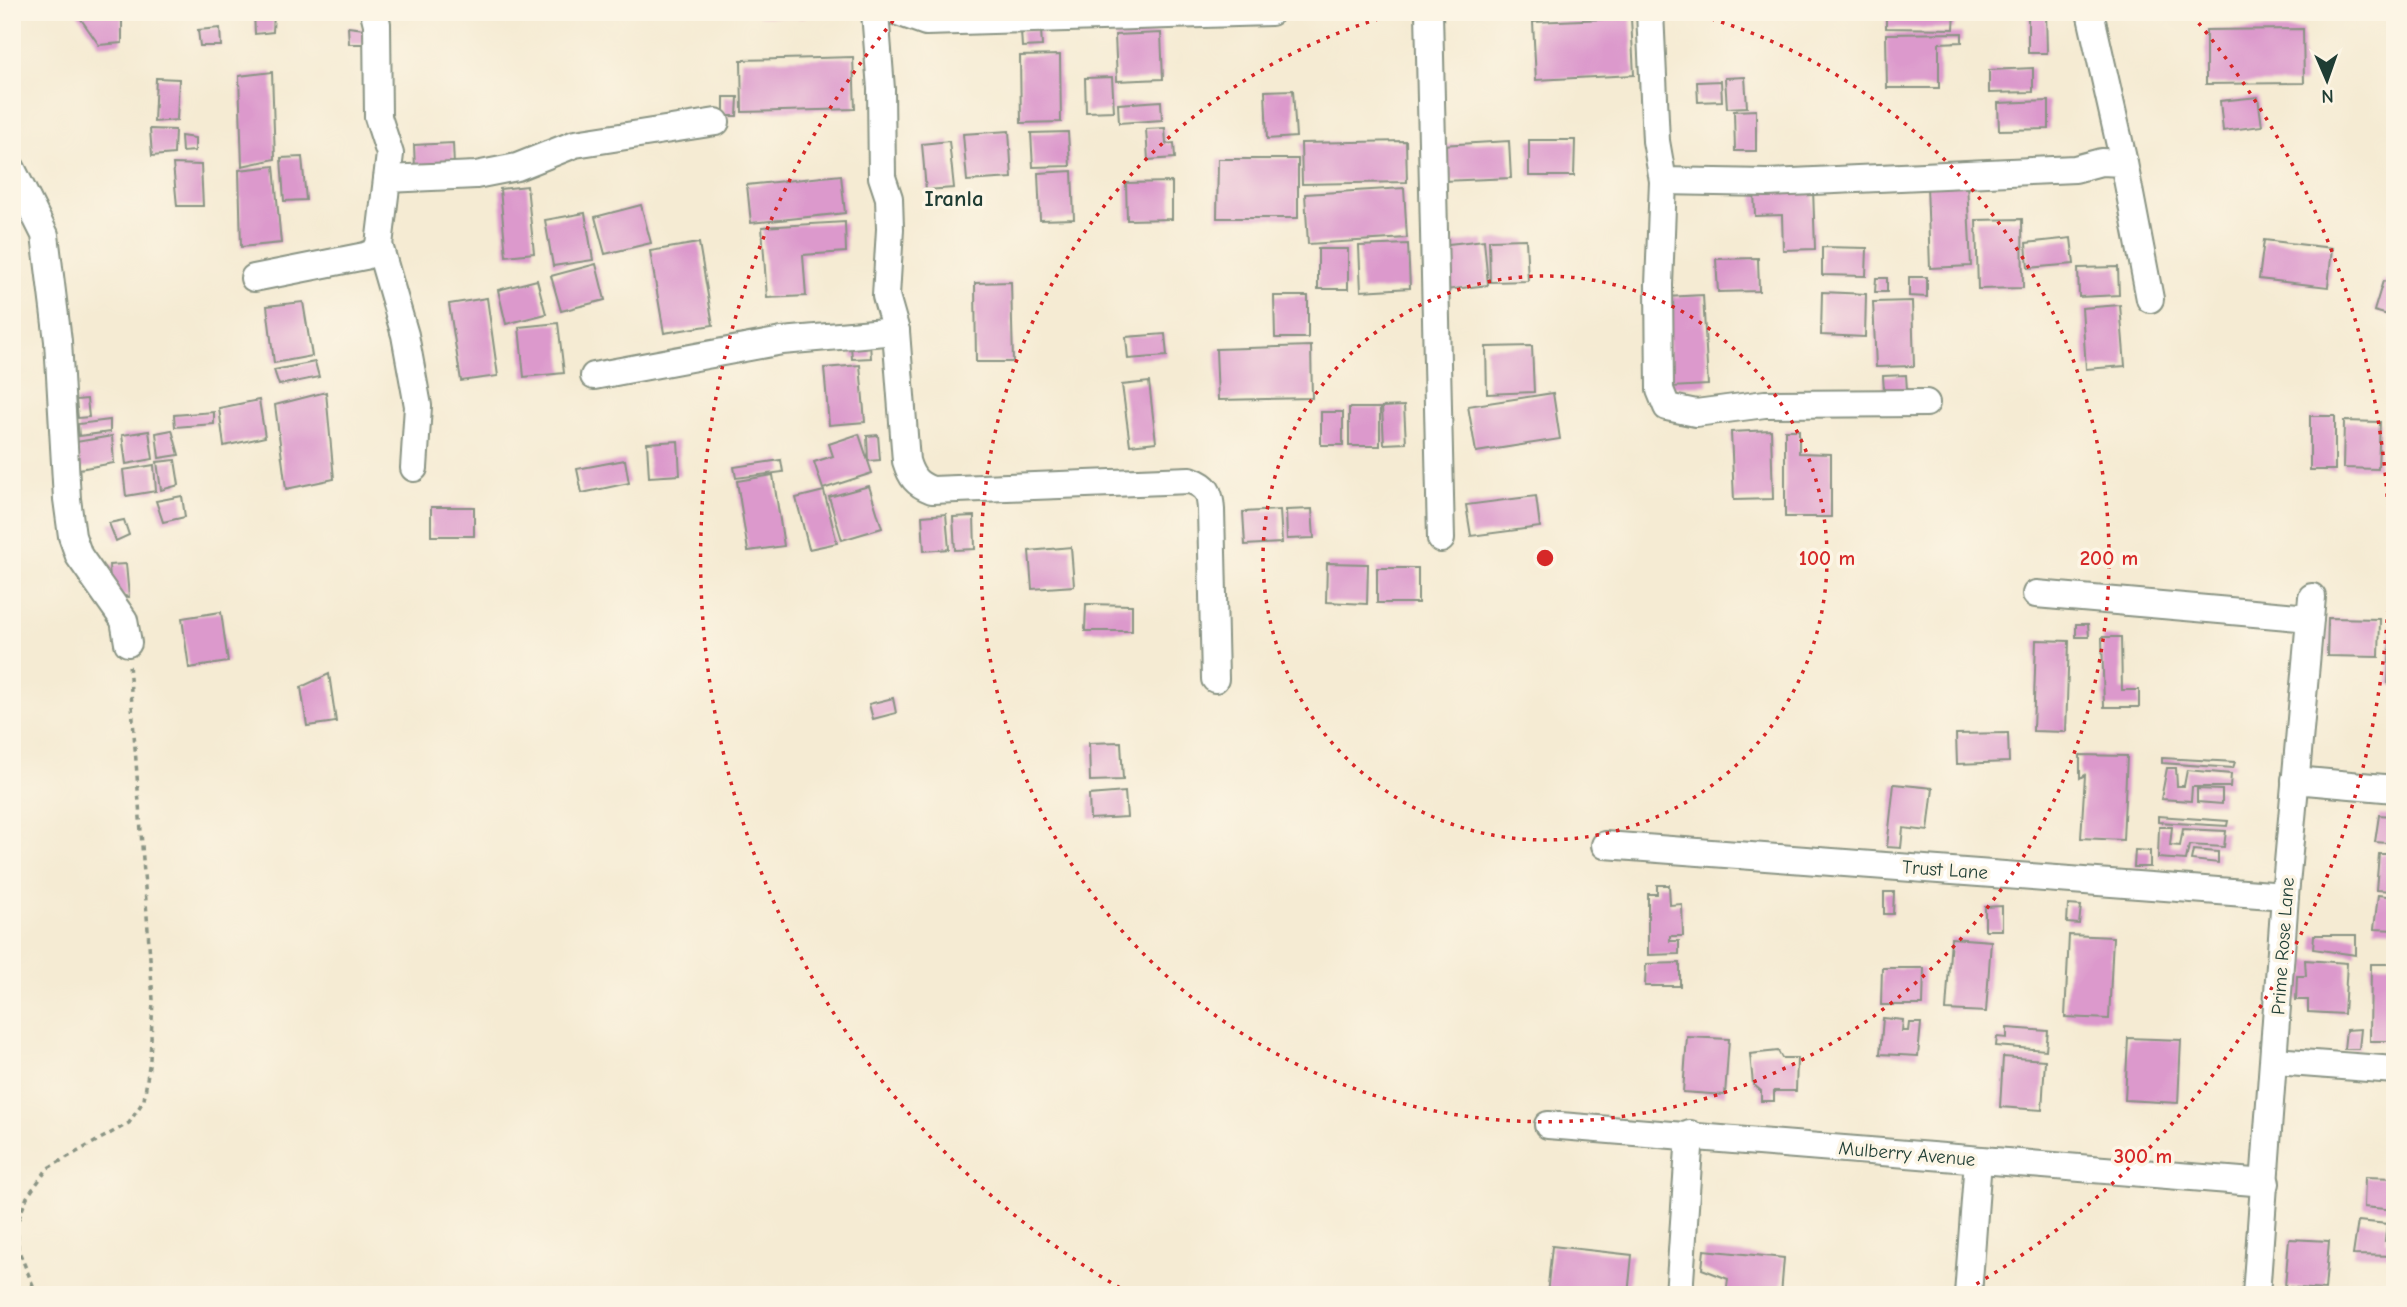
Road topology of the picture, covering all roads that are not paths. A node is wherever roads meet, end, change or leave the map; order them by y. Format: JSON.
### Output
{"nodes":[{"id":1,"x":374,"y":12,"type":"edge"},
{"id":2,"x":875,"y":12,"type":"edge"},
{"id":3,"x":898,"y":12,"type":"edge"},
{"id":4,"x":1271,"y":12,"type":"edge"},
{"id":5,"x":1429,"y":12,"type":"edge"},
{"id":6,"x":1650,"y":12,"type":"edge"},
{"id":7,"x":2090,"y":12,"type":"edge"},
{"id":8,"x":716,"y":122,"type":"dead end"},
{"id":9,"x":2124,"y":163,"type":"junction"},
{"id":10,"x":12,"y":169,"type":"edge"},
{"id":11,"x":387,"y":179,"type":"junction"},
{"id":12,"x":1663,"y":181,"type":"junction"},
{"id":13,"x":379,"y":245,"type":"junction"},
{"id":14,"x":254,"y":278,"type":"dead end"},
{"id":15,"x":2150,"y":299,"type":"dead end"},
{"id":16,"x":896,"y":331,"type":"junction"},
{"id":17,"x":594,"y":376,"type":"dead end"},
{"id":18,"x":1926,"y":403,"type":"dead end"},
{"id":19,"x":414,"y":468,"type":"dead end"},
{"id":20,"x":1441,"y":539,"type":"dead end"},
{"id":21,"x":2036,"y":594,"type":"dead end"},
{"id":22,"x":128,"y":643,"type":"road end"},
{"id":23,"x":1215,"y":679,"type":"dead end"},
{"id":24,"x":2295,"y":780,"type":"junction"},
{"id":25,"x":2395,"y":789,"type":"edge"},
{"id":26,"x":1605,"y":845,"type":"dead end"},
{"id":27,"x":2286,"y":895,"type":"junction"},
{"id":28,"x":2275,"y":1061,"type":"junction"},
{"id":29,"x":2395,"y":1070,"type":"edge"},
{"id":30,"x":1548,"y":1125,"type":"dead end"},
{"id":31,"x":1690,"y":1134,"type":"junction"},
{"id":32,"x":1978,"y":1160,"type":"junction"},
{"id":33,"x":2266,"y":1183,"type":"junction"},
{"id":34,"x":1679,"y":1295,"type":"edge"},
{"id":35,"x":1968,"y":1295,"type":"edge"},
{"id":36,"x":2256,"y":1295,"type":"edge"}],
"edges":[{"from":1,"to":11,"type":"street"},
{"from":2,"to":16,"type":"street"},
{"from":3,"to":4,"type":"street"},
{"from":5,"to":20,"type":"street"},
{"from":6,"to":12,"type":"street"},
{"from":7,"to":9,"type":"street"},
{"from":8,"to":11,"type":"street"},
{"from":9,"to":12,"type":"street"},
{"from":9,"to":15,"type":"street"},
{"from":10,"to":22,"type":"street"},
{"from":11,"to":13,"type":"street"},
{"from":12,"to":18,"type":"street"},
{"from":13,"to":14,"type":"street"},
{"from":13,"to":19,"type":"street"},
{"from":16,"to":17,"type":"street"},
{"from":16,"to":23,"type":"street"},
{"from":21,"to":24,"type":"street","name":"Prime Rose Lane"},
{"from":24,"to":25,"type":"street"},
{"from":24,"to":27,"type":"street","name":"Prime Rose Lane"},
{"from":26,"to":27,"type":"street","name":"Trust Lane"},
{"from":27,"to":28,"type":"street","name":"Prime Rose Lane"},
{"from":28,"to":29,"type":"street"},
{"from":28,"to":33,"type":"street","name":"Prime Rose Lane"},
{"from":30,"to":31,"type":"street","name":"Mulberry Avenue"},
{"from":31,"to":32,"type":"street","name":"Mulberry Avenue"},
{"from":31,"to":34,"type":"street"},
{"from":32,"to":33,"type":"street","name":"Mulberry Avenue"},
{"from":32,"to":35,"type":"street"},
{"from":33,"to":36,"type":"street","name":"Prime Rose Lane"}]}
